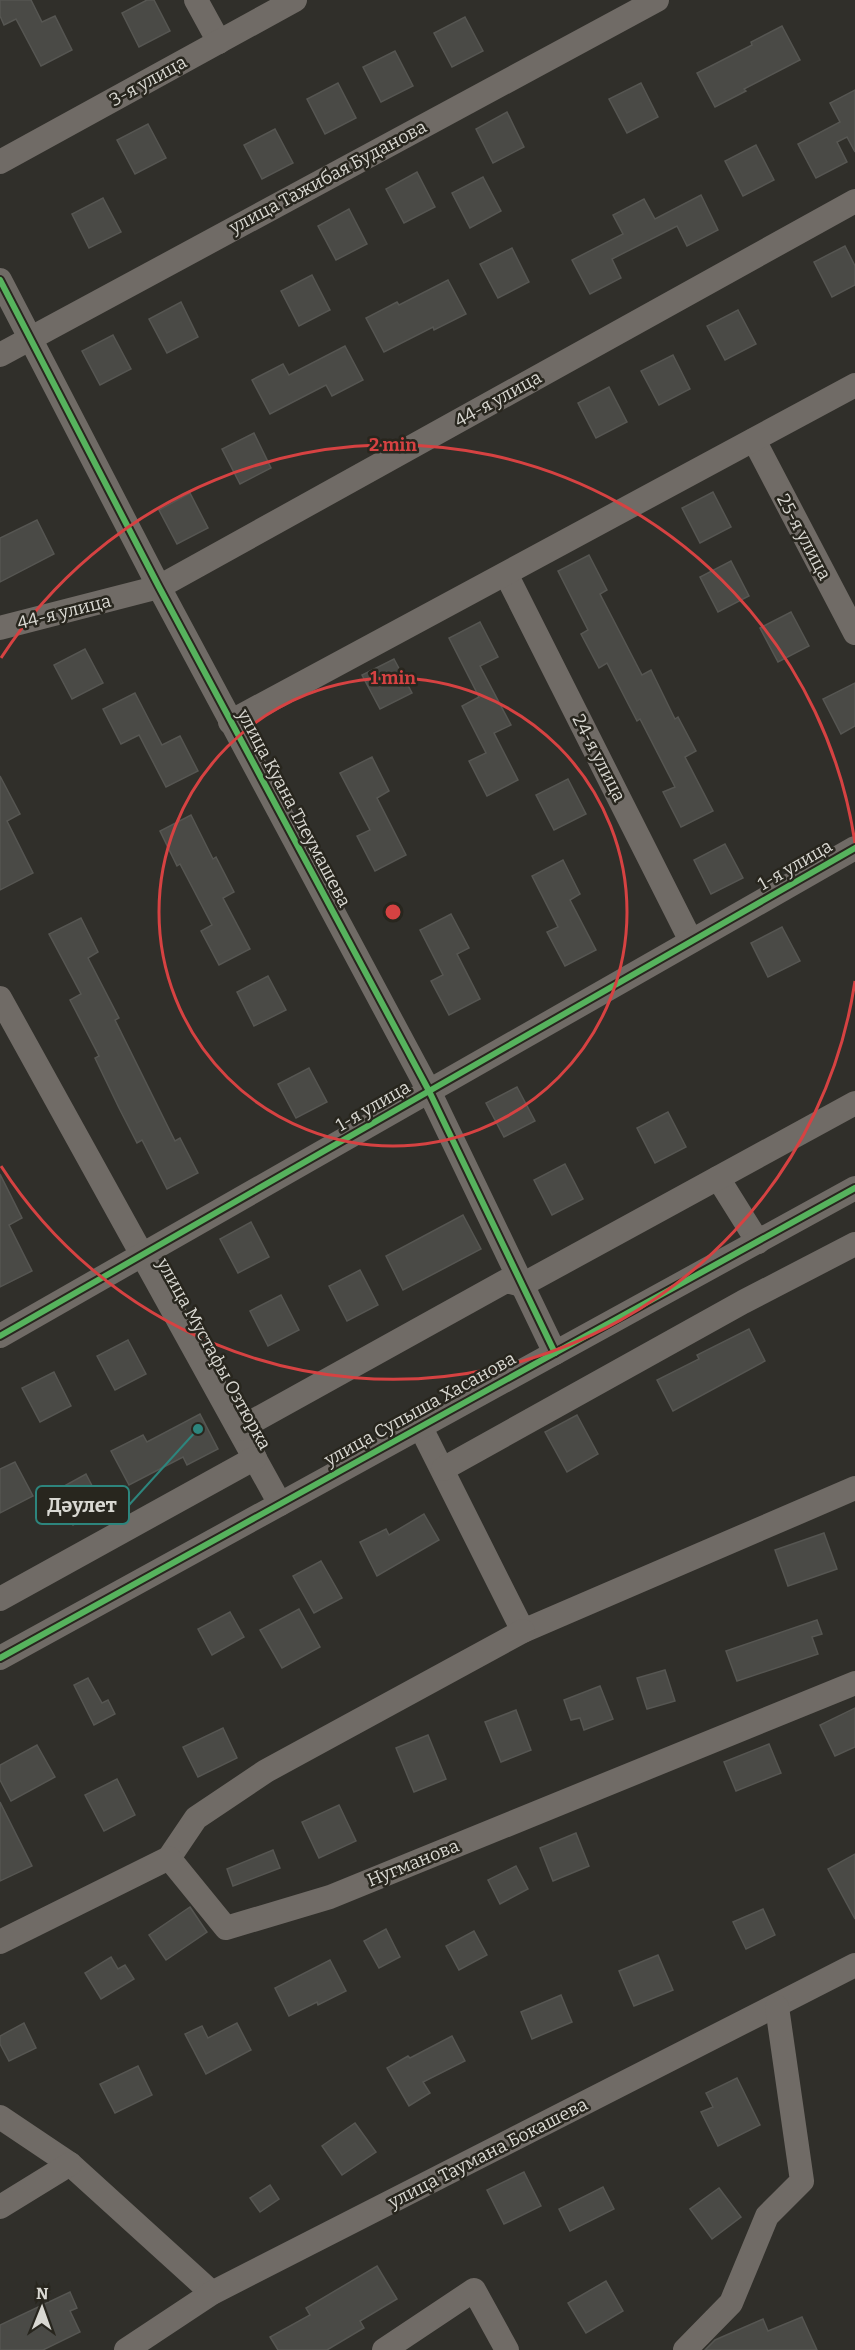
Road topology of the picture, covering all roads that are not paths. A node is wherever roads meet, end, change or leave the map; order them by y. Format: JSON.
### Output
{"nodes":[{"id":1,"x":196,"y":0,"type":"edge"},
{"id":2,"x":295,"y":0,"type":"edge"},
{"id":3,"x":657,"y":0,"type":"edge"},
{"id":4,"x":219,"y":42,"type":"junction"},
{"id":5,"x":0,"y":162,"type":"edge"},
{"id":6,"x":855,"y":201,"type":"edge"},
{"id":7,"x":0,"y":280,"type":"edge"},
{"id":8,"x":31,"y":338,"type":"junction"},
{"id":9,"x":0,"y":355,"type":"edge"},
{"id":10,"x":855,"y":385,"type":"edge"},
{"id":11,"x":754,"y":440,"type":"junction"},
{"id":12,"x":506,"y":574,"type":"junction"},
{"id":13,"x":159,"y":588,"type":"junction"},
{"id":14,"x":0,"y":628,"type":"edge"},
{"id":15,"x":855,"y":633,"type":"edge"},
{"id":16,"x":230,"y":722,"type":"junction"},
{"id":17,"x":855,"y":848,"type":"edge"},
{"id":18,"x":691,"y":941,"type":"junction"},
{"id":19,"x":0,"y":998,"type":"edge"},
{"id":20,"x":429,"y":1091,"type":"junction"},
{"id":21,"x":855,"y":1103,"type":"edge"},
{"id":22,"x":718,"y":1178,"type":"junction"},
{"id":23,"x":855,"y":1188,"type":"edge"},
{"id":24,"x":758,"y":1242,"type":"junction"},
{"id":25,"x":855,"y":1244,"type":"edge"},
{"id":26,"x":142,"y":1255,"type":"junction"},
{"id":27,"x":522,"y":1285,"type":"junction"},
{"id":28,"x":0,"y":1336,"type":"edge"},
{"id":29,"x":555,"y":1353,"type":"junction"},
{"id":30,"x":420,"y":1425,"type":"junction"},
{"id":31,"x":239,"y":1430,"type":"junction"},
{"id":32,"x":255,"y":1458,"type":"junction"},
{"id":33,"x":443,"y":1469,"type":"junction"},
{"id":34,"x":855,"y":1488,"type":"edge"},
{"id":35,"x":280,"y":1504,"type":"junction"},
{"id":36,"x":0,"y":1599,"type":"edge"},
{"id":37,"x":524,"y":1631,"type":"junction"},
{"id":38,"x":0,"y":1658,"type":"edge"},
{"id":39,"x":855,"y":1683,"type":"edge"},
{"id":40,"x":169,"y":1858,"type":"junction"},
{"id":41,"x":0,"y":1942,"type":"edge"},
{"id":42,"x":855,"y":1965,"type":"edge"},
{"id":43,"x":777,"y":2007,"type":"junction"},
{"id":44,"x":0,"y":2117,"type":"edge"},
{"id":45,"x":70,"y":2164,"type":"junction"},
{"id":46,"x":0,"y":2207,"type":"edge"},
{"id":47,"x":212,"y":2293,"type":"junction"},
{"id":48,"x":141,"y":2346,"type":"edge"},
{"id":49,"x":384,"y":2350,"type":"edge"},
{"id":50,"x":507,"y":2350,"type":"edge"},
{"id":51,"x":685,"y":2350,"type":"edge"}],
"edges":[{"from":1,"to":4,"type":"street"},
{"from":2,"to":4,"type":"street","name":"3-я улица"},
{"from":3,"to":8,"type":"street","name":"улица Тажибая Буданова"},
{"from":4,"to":5,"type":"street","name":"3-я улица"},
{"from":6,"to":13,"type":"street","name":"44-я улица"},
{"from":7,"to":8,"type":"street","name":"улица Куана Тлеумашева"},
{"from":8,"to":9,"type":"street","name":"улица Тажибая Буданова"},
{"from":8,"to":13,"type":"street","name":"улица Куана Тлеумашева"},
{"from":10,"to":11,"type":"street"},
{"from":11,"to":12,"type":"street"},
{"from":11,"to":15,"type":"street","name":"25-я улица"},
{"from":12,"to":16,"type":"street"},
{"from":12,"to":18,"type":"street","name":"24-я улица"},
{"from":13,"to":14,"type":"street","name":"44-я улица"},
{"from":13,"to":16,"type":"street","name":"улица Куана Тлеумашева"},
{"from":16,"to":20,"type":"street","name":"улица Куана Тлеумашева"},
{"from":17,"to":18,"type":"street","name":"1-я улица"},
{"from":18,"to":20,"type":"street","name":"1-я улица"},
{"from":19,"to":26,"type":"street","name":"улица Мустафы Озтюрка"},
{"from":20,"to":26,"type":"street","name":"1-я улица"},
{"from":20,"to":27,"type":"street","name":"улица Куана Тлеумашева"},
{"from":21,"to":22,"type":"street"},
{"from":22,"to":24,"type":"street"},
{"from":22,"to":27,"type":"street"},
{"from":23,"to":24,"type":"street","name":"улица Супыша Хасанова"},
{"from":24,"to":29,"type":"street","name":"улица Супыша Хасанова"},
{"from":25,"to":33,"type":"street"},
{"from":26,"to":28,"type":"street","name":"1-я улица"},
{"from":26,"to":31,"type":"street","name":"улица Мустафы Озтюрка"},
{"from":27,"to":29,"type":"street","name":"улица Куана Тлеумашева"},
{"from":27,"to":31,"type":"street"},
{"from":29,"to":30,"type":"street","name":"улица Супыша Хасанова"},
{"from":30,"to":33,"type":"street"},
{"from":30,"to":35,"type":"street","name":"улица Супыша Хасанова"},
{"from":31,"to":32,"type":"street","name":"улица Мустафы Озтюрка"},
{"from":32,"to":35,"type":"street","name":"улица Мустафы Озтюрка"},
{"from":32,"to":36,"type":"street"},
{"from":33,"to":37,"type":"street"},
{"from":34,"to":37,"type":"street"},
{"from":35,"to":38,"type":"street","name":"улица Супыша Хасанова"},
{"from":37,"to":40,"type":"street"},
{"from":39,"to":40,"type":"street","name":"Нугманова"},
{"from":40,"to":41,"type":"street"},
{"from":42,"to":43,"type":"street","name":"улица Таумана Бокашева"},
{"from":43,"to":47,"type":"street","name":"улица Таумана Бокашева"},
{"from":43,"to":51,"type":"street"},
{"from":44,"to":45,"type":"street"},
{"from":45,"to":46,"type":"street"},
{"from":45,"to":47,"type":"street"},
{"from":47,"to":48,"type":"street","name":"улица Таумана Бокашева"},
{"from":49,"to":50,"type":"street"}]}
